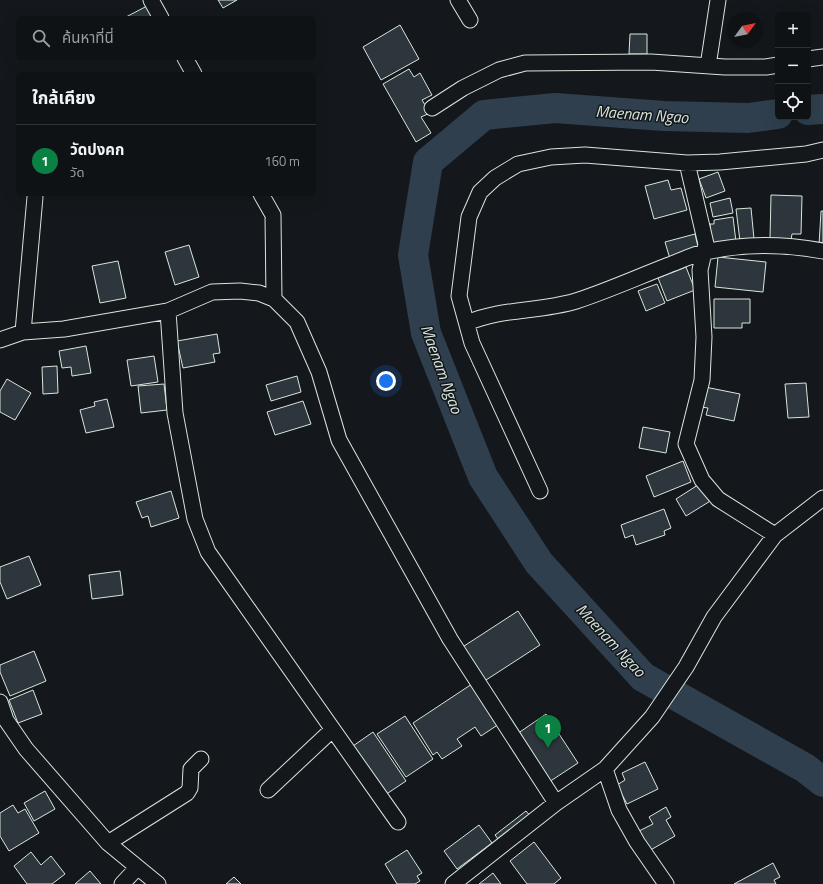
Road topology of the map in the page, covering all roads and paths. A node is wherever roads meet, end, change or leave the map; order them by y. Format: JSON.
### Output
{"nodes":[{"id":1,"x":151,"y":0,"type":"edge"},
{"id":2,"x":458,"y":0,"type":"edge"},
{"id":3,"x":718,"y":0,"type":"edge"},
{"id":4,"x":161,"y":16,"type":"edge"},
{"id":5,"x":470,"y":20,"type":"dead end"},
{"id":6,"x":823,"y":57,"type":"edge"},
{"id":7,"x":811,"y":59,"type":"edge"},
{"id":8,"x":186,"y":60,"type":"edge"},
{"id":9,"x":708,"y":66,"type":"junction"},
{"id":10,"x":775,"y":66,"type":"edge"},
{"id":11,"x":193,"y":72,"type":"edge"},
{"id":12,"x":432,"y":108,"type":"dead end"},
{"id":13,"x":823,"y":150,"type":"edge"},
{"id":14,"x":687,"y":162,"type":"junction"},
{"id":15,"x":262,"y":196,"type":"edge"},
{"id":16,"x":35,"y":197,"type":"dead end"},
{"id":17,"x":823,"y":251,"type":"edge"},
{"id":18,"x":705,"y":252,"type":"junction"},
{"id":19,"x":274,"y":299,"type":"junction"},
{"id":20,"x":168,"y":311,"type":"junction"},
{"id":21,"x":466,"y":323,"type":"junction"},
{"id":22,"x":23,"y":332,"type":"junction"},
{"id":23,"x":0,"y":340,"type":"edge"},
{"id":24,"x":540,"y":491,"type":"dead end"},
{"id":25,"x":823,"y":498,"type":"edge"},
{"id":26,"x":775,"y":535,"type":"junction"},
{"id":27,"x":0,"y":702,"type":"edge"},
{"id":28,"x":332,"y":730,"type":"junction"},
{"id":29,"x":202,"y":759,"type":"dead end"},
{"id":30,"x":605,"y":769,"type":"junction"},
{"id":31,"x":268,"y":790,"type":"dead end"},
{"id":32,"x":556,"y":803,"type":"junction"},
{"id":33,"x":398,"y":822,"type":"dead end"},
{"id":34,"x":108,"y":843,"type":"junction"},
{"id":35,"x":137,"y":868,"type":"junction"},
{"id":36,"x":122,"y":884,"type":"edge"},
{"id":37,"x":158,"y":884,"type":"edge"},
{"id":38,"x":453,"y":884,"type":"edge"},
{"id":39,"x":666,"y":884,"type":"edge"}],
"edges":[{"from":1,"to":4,"type":"street"},
{"from":2,"to":5,"type":"street"},
{"from":3,"to":9,"type":"street"},
{"from":6,"to":7,"type":"street"},
{"from":8,"to":11,"type":"street"},
{"from":9,"to":10,"type":"street"},
{"from":9,"to":12,"type":"street"},
{"from":13,"to":14,"type":"street"},
{"from":14,"to":18,"type":"street"},
{"from":14,"to":21,"type":"street"},
{"from":15,"to":19,"type":"street"},
{"from":16,"to":22,"type":"street"},
{"from":17,"to":18,"type":"street"},
{"from":18,"to":21,"type":"street"},
{"from":18,"to":26,"type":"street"},
{"from":19,"to":20,"type":"street"},
{"from":19,"to":32,"type":"street"},
{"from":20,"to":22,"type":"street"},
{"from":20,"to":28,"type":"street"},
{"from":21,"to":24,"type":"street"},
{"from":22,"to":23,"type":"street"},
{"from":25,"to":26,"type":"street"},
{"from":26,"to":30,"type":"street"},
{"from":27,"to":34,"type":"street"},
{"from":28,"to":31,"type":"street"},
{"from":28,"to":33,"type":"street"},
{"from":29,"to":34,"type":"street"},
{"from":30,"to":32,"type":"street"},
{"from":30,"to":39,"type":"street"},
{"from":32,"to":38,"type":"street"},
{"from":34,"to":35,"type":"street"},
{"from":35,"to":36,"type":"street"},
{"from":35,"to":37,"type":"street"}]}
